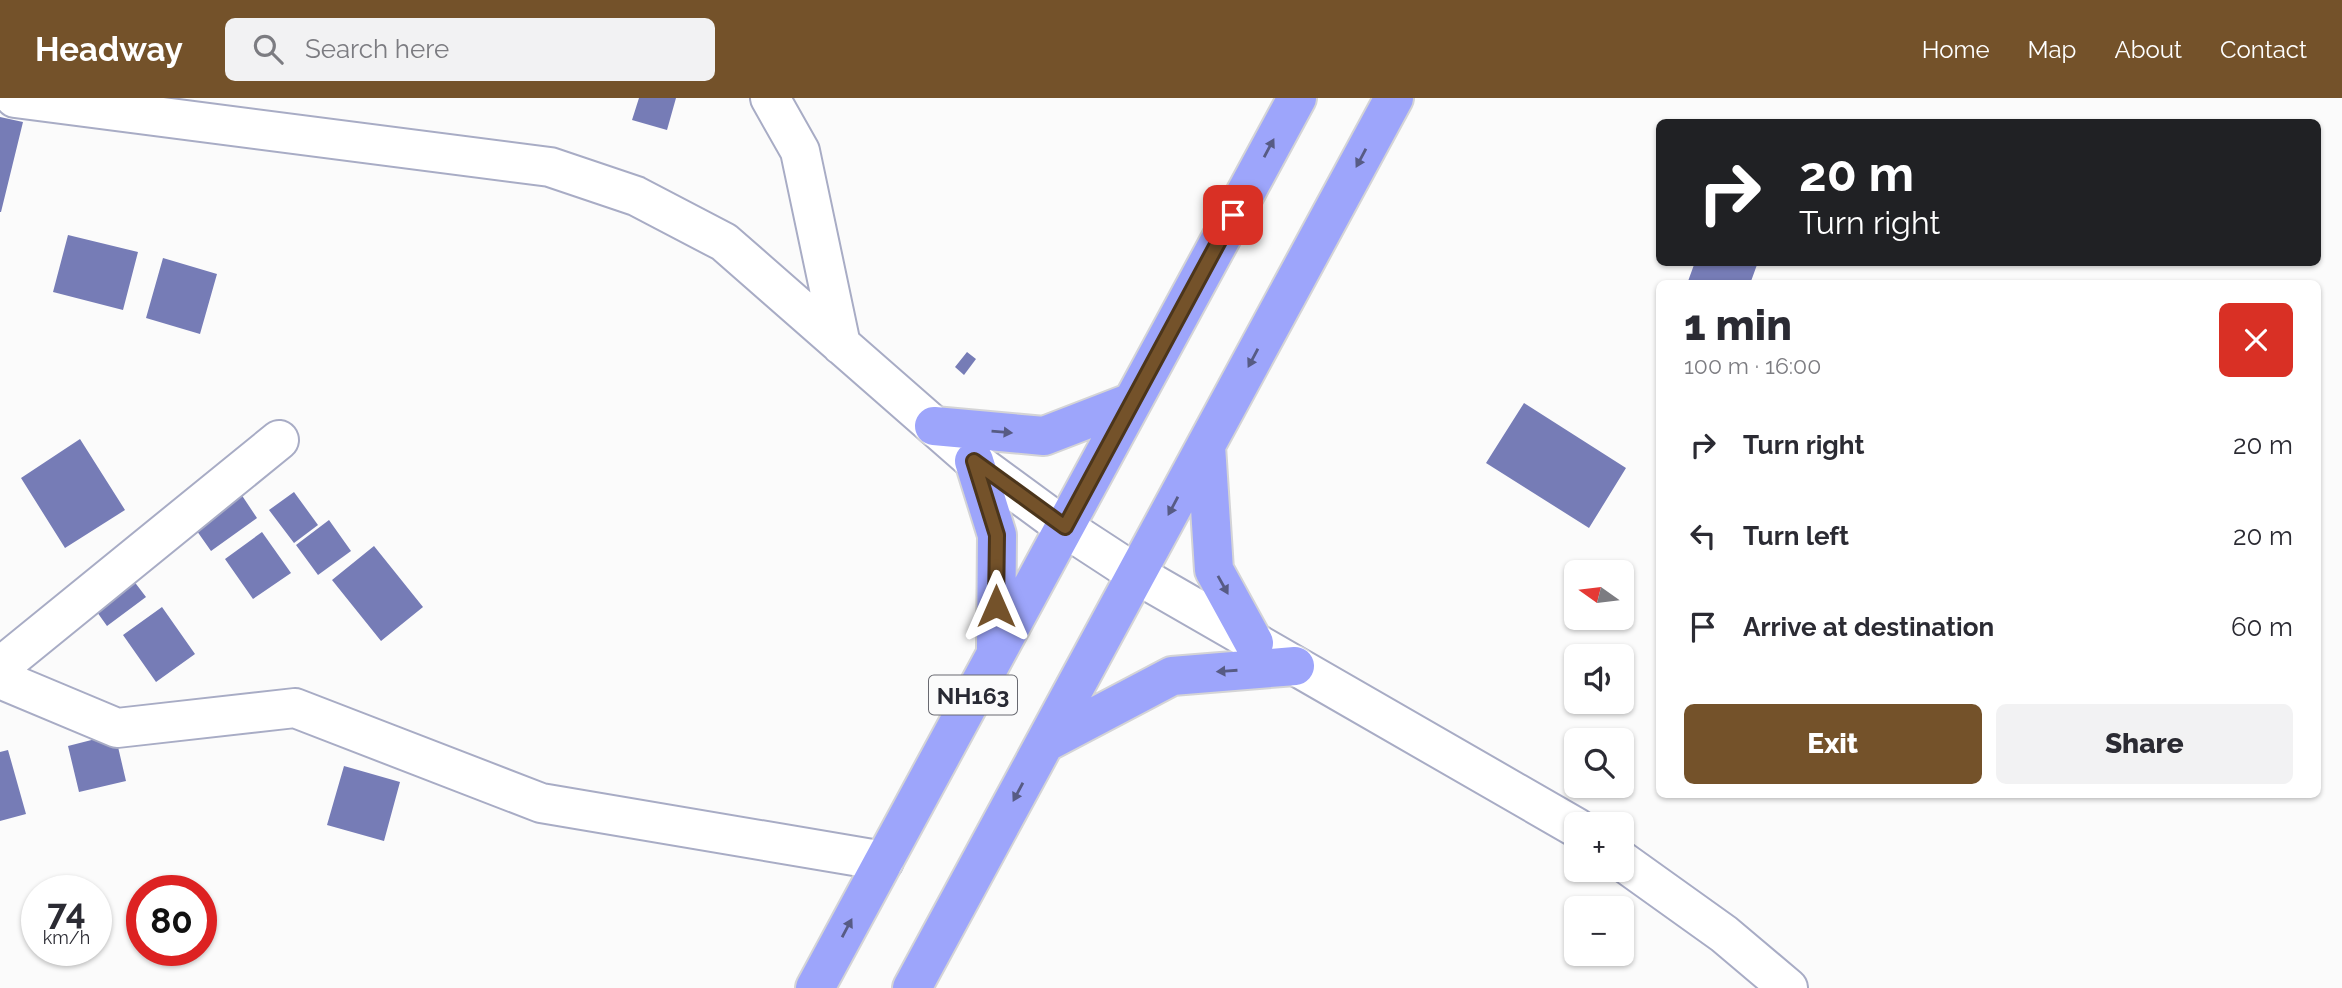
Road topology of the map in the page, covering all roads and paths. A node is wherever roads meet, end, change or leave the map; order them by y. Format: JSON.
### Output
{"nodes":[{"id":1,"x":15,"y":98,"type":"edge"},
{"id":2,"x":770,"y":98,"type":"edge"},
{"id":3,"x":1297,"y":98,"type":"edge"},
{"id":4,"x":1394,"y":98,"type":"edge"},
{"id":5,"x":123,"y":105,"type":"edge"},
{"id":6,"x":841,"y":345,"type":"junction"},
{"id":7,"x":1132,"y":402,"type":"junction"},
{"id":8,"x":934,"y":426,"type":"junction"},
{"id":9,"x":279,"y":440,"type":"dead end"},
{"id":10,"x":1206,"y":446,"type":"junction"},
{"id":11,"x":974,"y":461,"type":"junction"},
{"id":12,"x":1065,"y":527,"type":"junction"},
{"id":13,"x":1136,"y":574,"type":"junction"},
{"id":14,"x":1254,"y":643,"type":"junction"},
{"id":15,"x":996,"y":654,"type":"junction"},
{"id":16,"x":1295,"y":666,"type":"junction"},
{"id":17,"x":0,"y":667,"type":"edge"},
{"id":18,"x":0,"y":679,"type":"edge"},
{"id":19,"x":1045,"y":743,"type":"junction"},
{"id":20,"x":1564,"y":819,"type":"edge"},
{"id":21,"x":884,"y":860,"type":"junction"},
{"id":22,"x":1634,"y":870,"type":"edge"},
{"id":23,"x":815,"y":988,"type":"edge"},
{"id":24,"x":912,"y":988,"type":"edge"},
{"id":25,"x":1788,"y":988,"type":"edge"}],
"edges":[{"from":1,"to":5,"type":"street"},
{"from":2,"to":6,"type":"street"},
{"from":7,"to":3,"type":"highway","number":"NH163","one_way":true},
{"from":4,"to":10,"type":"highway","one_way":true},
{"from":5,"to":6,"type":"street"},
{"from":6,"to":8,"type":"street"},
{"from":8,"to":7,"type":"highway","one_way":true},
{"from":7,"to":12,"type":"highway","number":"NH163"},
{"from":8,"to":11,"type":"street"},
{"from":9,"to":17,"type":"street"},
{"from":10,"to":13,"type":"highway","one_way":true},
{"from":10,"to":14,"type":"highway","one_way":true},
{"from":11,"to":12,"type":"street"},
{"from":11,"to":15,"type":"highway"},
{"from":12,"to":13,"type":"street"},
{"from":12,"to":15,"type":"highway","number":"NH163"},
{"from":13,"to":14,"type":"street"},
{"from":13,"to":19,"type":"highway"},
{"from":14,"to":16,"type":"street"},
{"from":15,"to":21,"type":"highway","number":"NH163"},
{"from":16,"to":19,"type":"highway","one_way":true},
{"from":16,"to":20,"type":"street"},
{"from":18,"to":21,"type":"street"},
{"from":19,"to":24,"type":"highway","one_way":true},
{"from":23,"to":21,"type":"highway","number":"NH163","one_way":true},
{"from":22,"to":25,"type":"street"}]}
